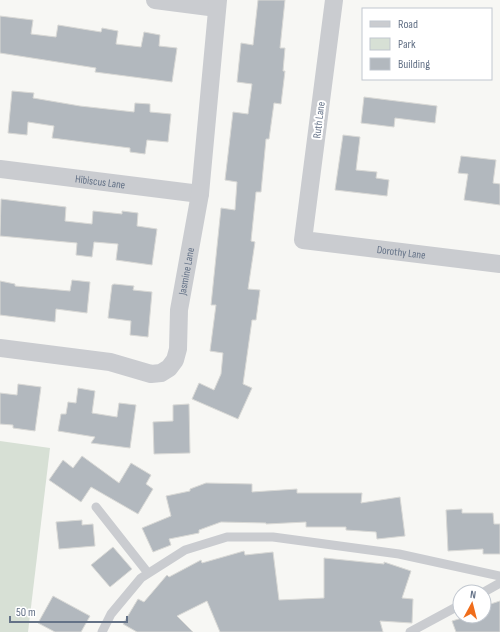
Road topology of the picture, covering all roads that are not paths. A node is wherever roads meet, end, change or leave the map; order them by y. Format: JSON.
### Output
{"nodes":[{"id":1,"x":155,"y":0,"type":"edge"},
{"id":2,"x":334,"y":0,"type":"edge"},
{"id":3,"x":218,"y":4,"type":"edge"},
{"id":4,"x":0,"y":169,"type":"edge"},
{"id":5,"x":200,"y":194,"type":"junction"},
{"id":6,"x":303,"y":240,"type":"joint"},
{"id":7,"x":500,"y":264,"type":"edge"},
{"id":8,"x":0,"y":348,"type":"edge"},
{"id":9,"x":96,"y":506,"type":"dead end"},
{"id":10,"x":148,"y":573,"type":"junction"},
{"id":11,"x":500,"y":576,"type":"edge"},
{"id":12,"x":452,"y":609,"type":"edge"},
{"id":13,"x":102,"y":632,"type":"edge"},
{"id":14,"x":410,"y":632,"type":"edge"}],
"edges":[{"from":1,"to":3,"type":"street"},
{"from":2,"to":6,"type":"street","name":"Ruth Lane"},
{"from":3,"to":5,"type":"street","name":"Jasmine Lane"},
{"from":4,"to":5,"type":"street","name":"Hibiscus Lane"},
{"from":5,"to":8,"type":"street","name":"Jasmine Lane"},
{"from":6,"to":7,"type":"street","name":"Dorothy Lane"},
{"from":9,"to":10,"type":"lane"},
{"from":10,"to":11,"type":"lane"},
{"from":10,"to":13,"type":"lane"},
{"from":12,"to":14,"type":"lane"}]}
